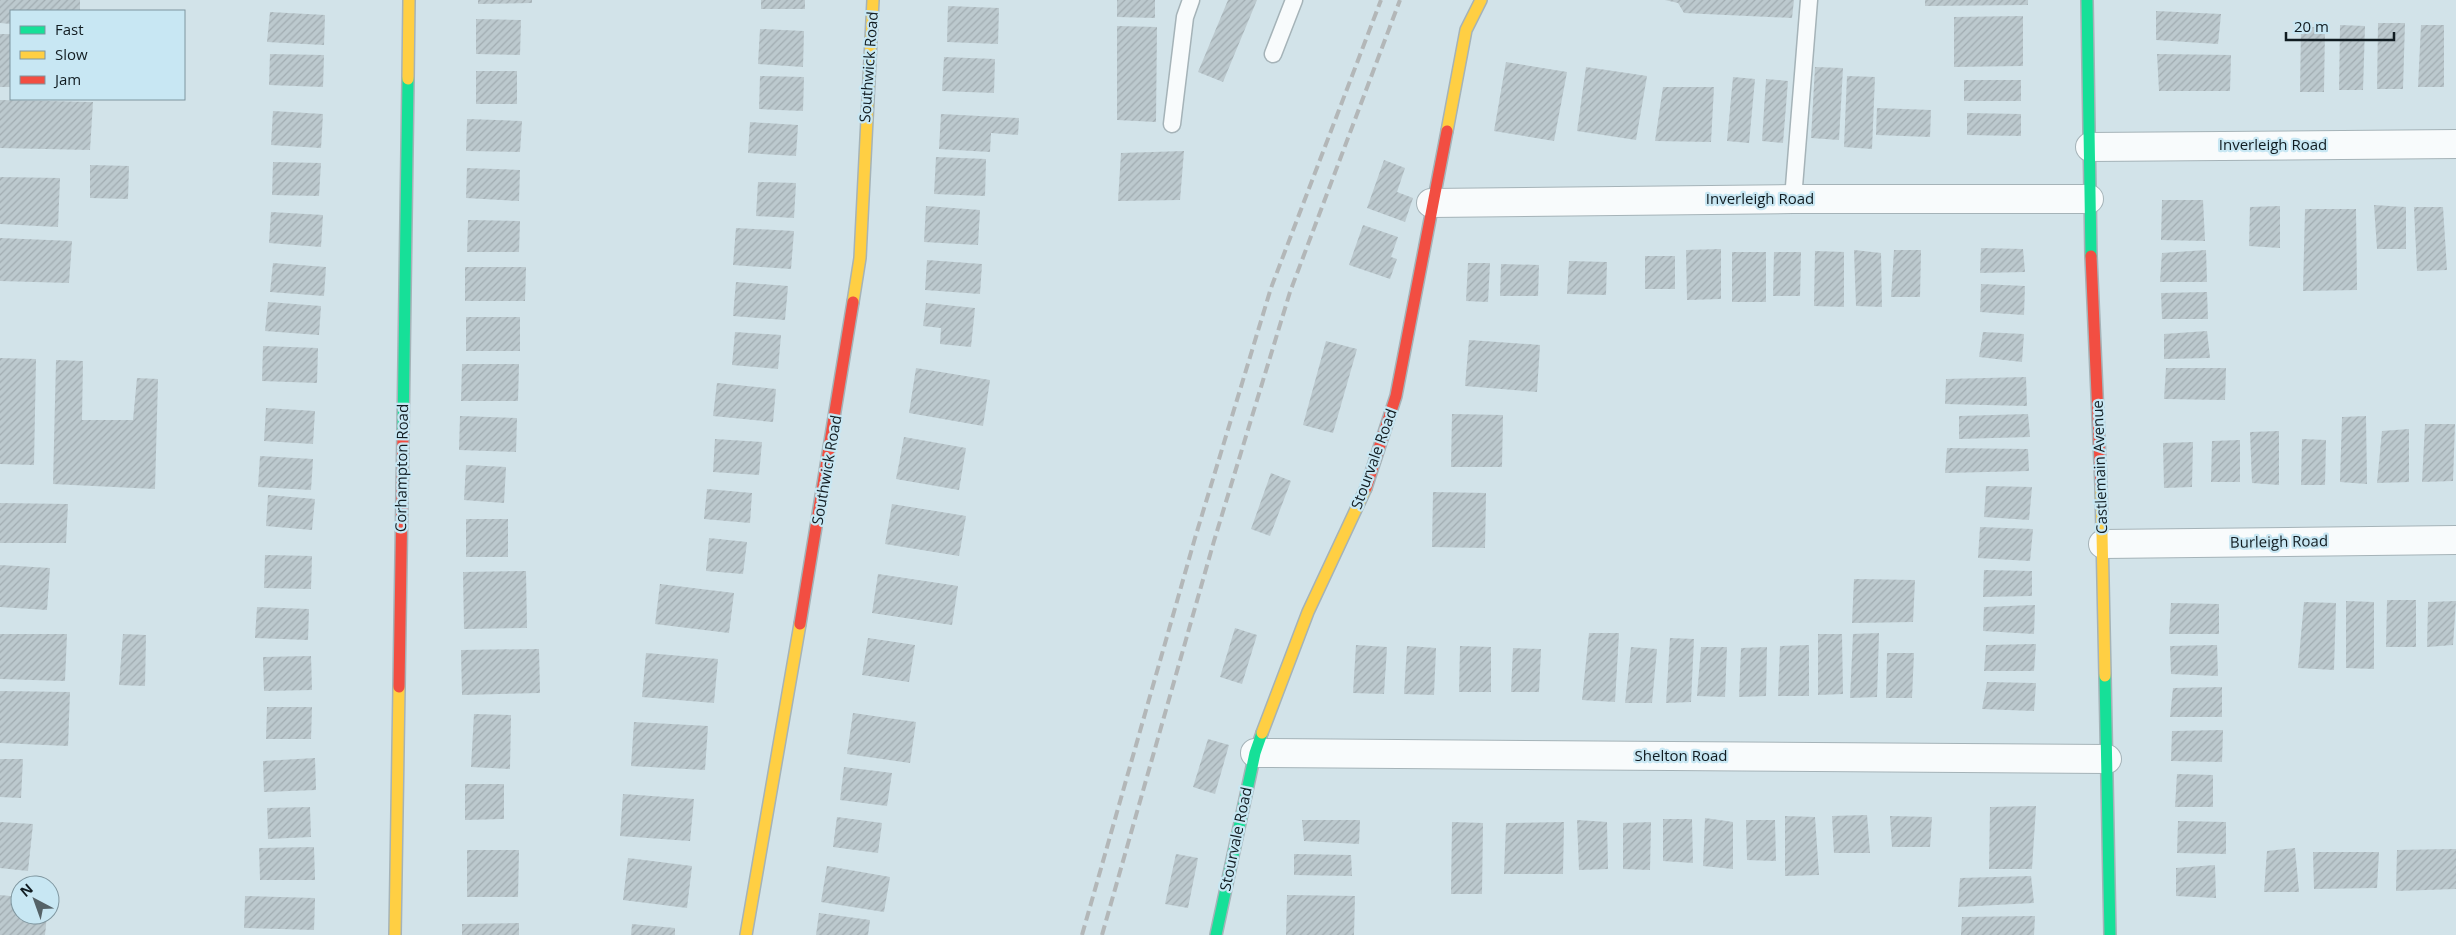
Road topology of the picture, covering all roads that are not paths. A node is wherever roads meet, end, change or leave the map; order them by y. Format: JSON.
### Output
{"nodes":[{"id":1,"x":409,"y":0,"type":"edge"},
{"id":2,"x":873,"y":0,"type":"edge"},
{"id":3,"x":1191,"y":0,"type":"edge"},
{"id":4,"x":1294,"y":0,"type":"edge"},
{"id":5,"x":1481,"y":0,"type":"edge"},
{"id":6,"x":1809,"y":0,"type":"edge"},
{"id":7,"x":2086,"y":0,"type":"edge"},
{"id":8,"x":1272,"y":54,"type":"dead end"},
{"id":9,"x":1172,"y":124,"type":"dead end"},
{"id":10,"x":2456,"y":144,"type":"edge"},
{"id":11,"x":2090,"y":146,"type":"junction"},
{"id":12,"x":1793,"y":199,"type":"junction"},
{"id":13,"x":2089,"y":199,"type":"junction"},
{"id":14,"x":1432,"y":203,"type":"junction"},
{"id":15,"x":2456,"y":540,"type":"edge"},
{"id":16,"x":2103,"y":544,"type":"junction"},
{"id":17,"x":1255,"y":753,"type":"junction"},
{"id":18,"x":2106,"y":759,"type":"junction"},
{"id":19,"x":395,"y":935,"type":"edge"},
{"id":20,"x":746,"y":935,"type":"edge"},
{"id":21,"x":1216,"y":935,"type":"edge"},
{"id":22,"x":2110,"y":935,"type":"edge"}],
"edges":[{"from":1,"to":19,"type":"street","name":"Corhampton Road"},
{"from":2,"to":20,"type":"street","name":"Southwick Road"},
{"from":3,"to":9,"type":"lane"},
{"from":4,"to":8,"type":"lane"},
{"from":5,"to":14,"type":"street","name":"Stourvale Road"},
{"from":6,"to":12,"type":"lane"},
{"from":7,"to":11,"type":"street","name":"Castlemain Avenue"},
{"from":10,"to":11,"type":"street","name":"Inverleigh Road"},
{"from":11,"to":13,"type":"street","name":"Castlemain Avenue"},
{"from":12,"to":13,"type":"street","name":"Inverleigh Road"},
{"from":12,"to":14,"type":"street","name":"Inverleigh Road"},
{"from":13,"to":16,"type":"street","name":"Castlemain Avenue"},
{"from":14,"to":17,"type":"street","name":"Stourvale Road"},
{"from":15,"to":16,"type":"street","name":"Burleigh Road"},
{"from":16,"to":18,"type":"street","name":"Castlemain Avenue"},
{"from":17,"to":18,"type":"street","name":"Shelton Road"},
{"from":17,"to":21,"type":"street","name":"Stourvale Road"},
{"from":18,"to":22,"type":"street","name":"Castlemain Avenue"}]}
